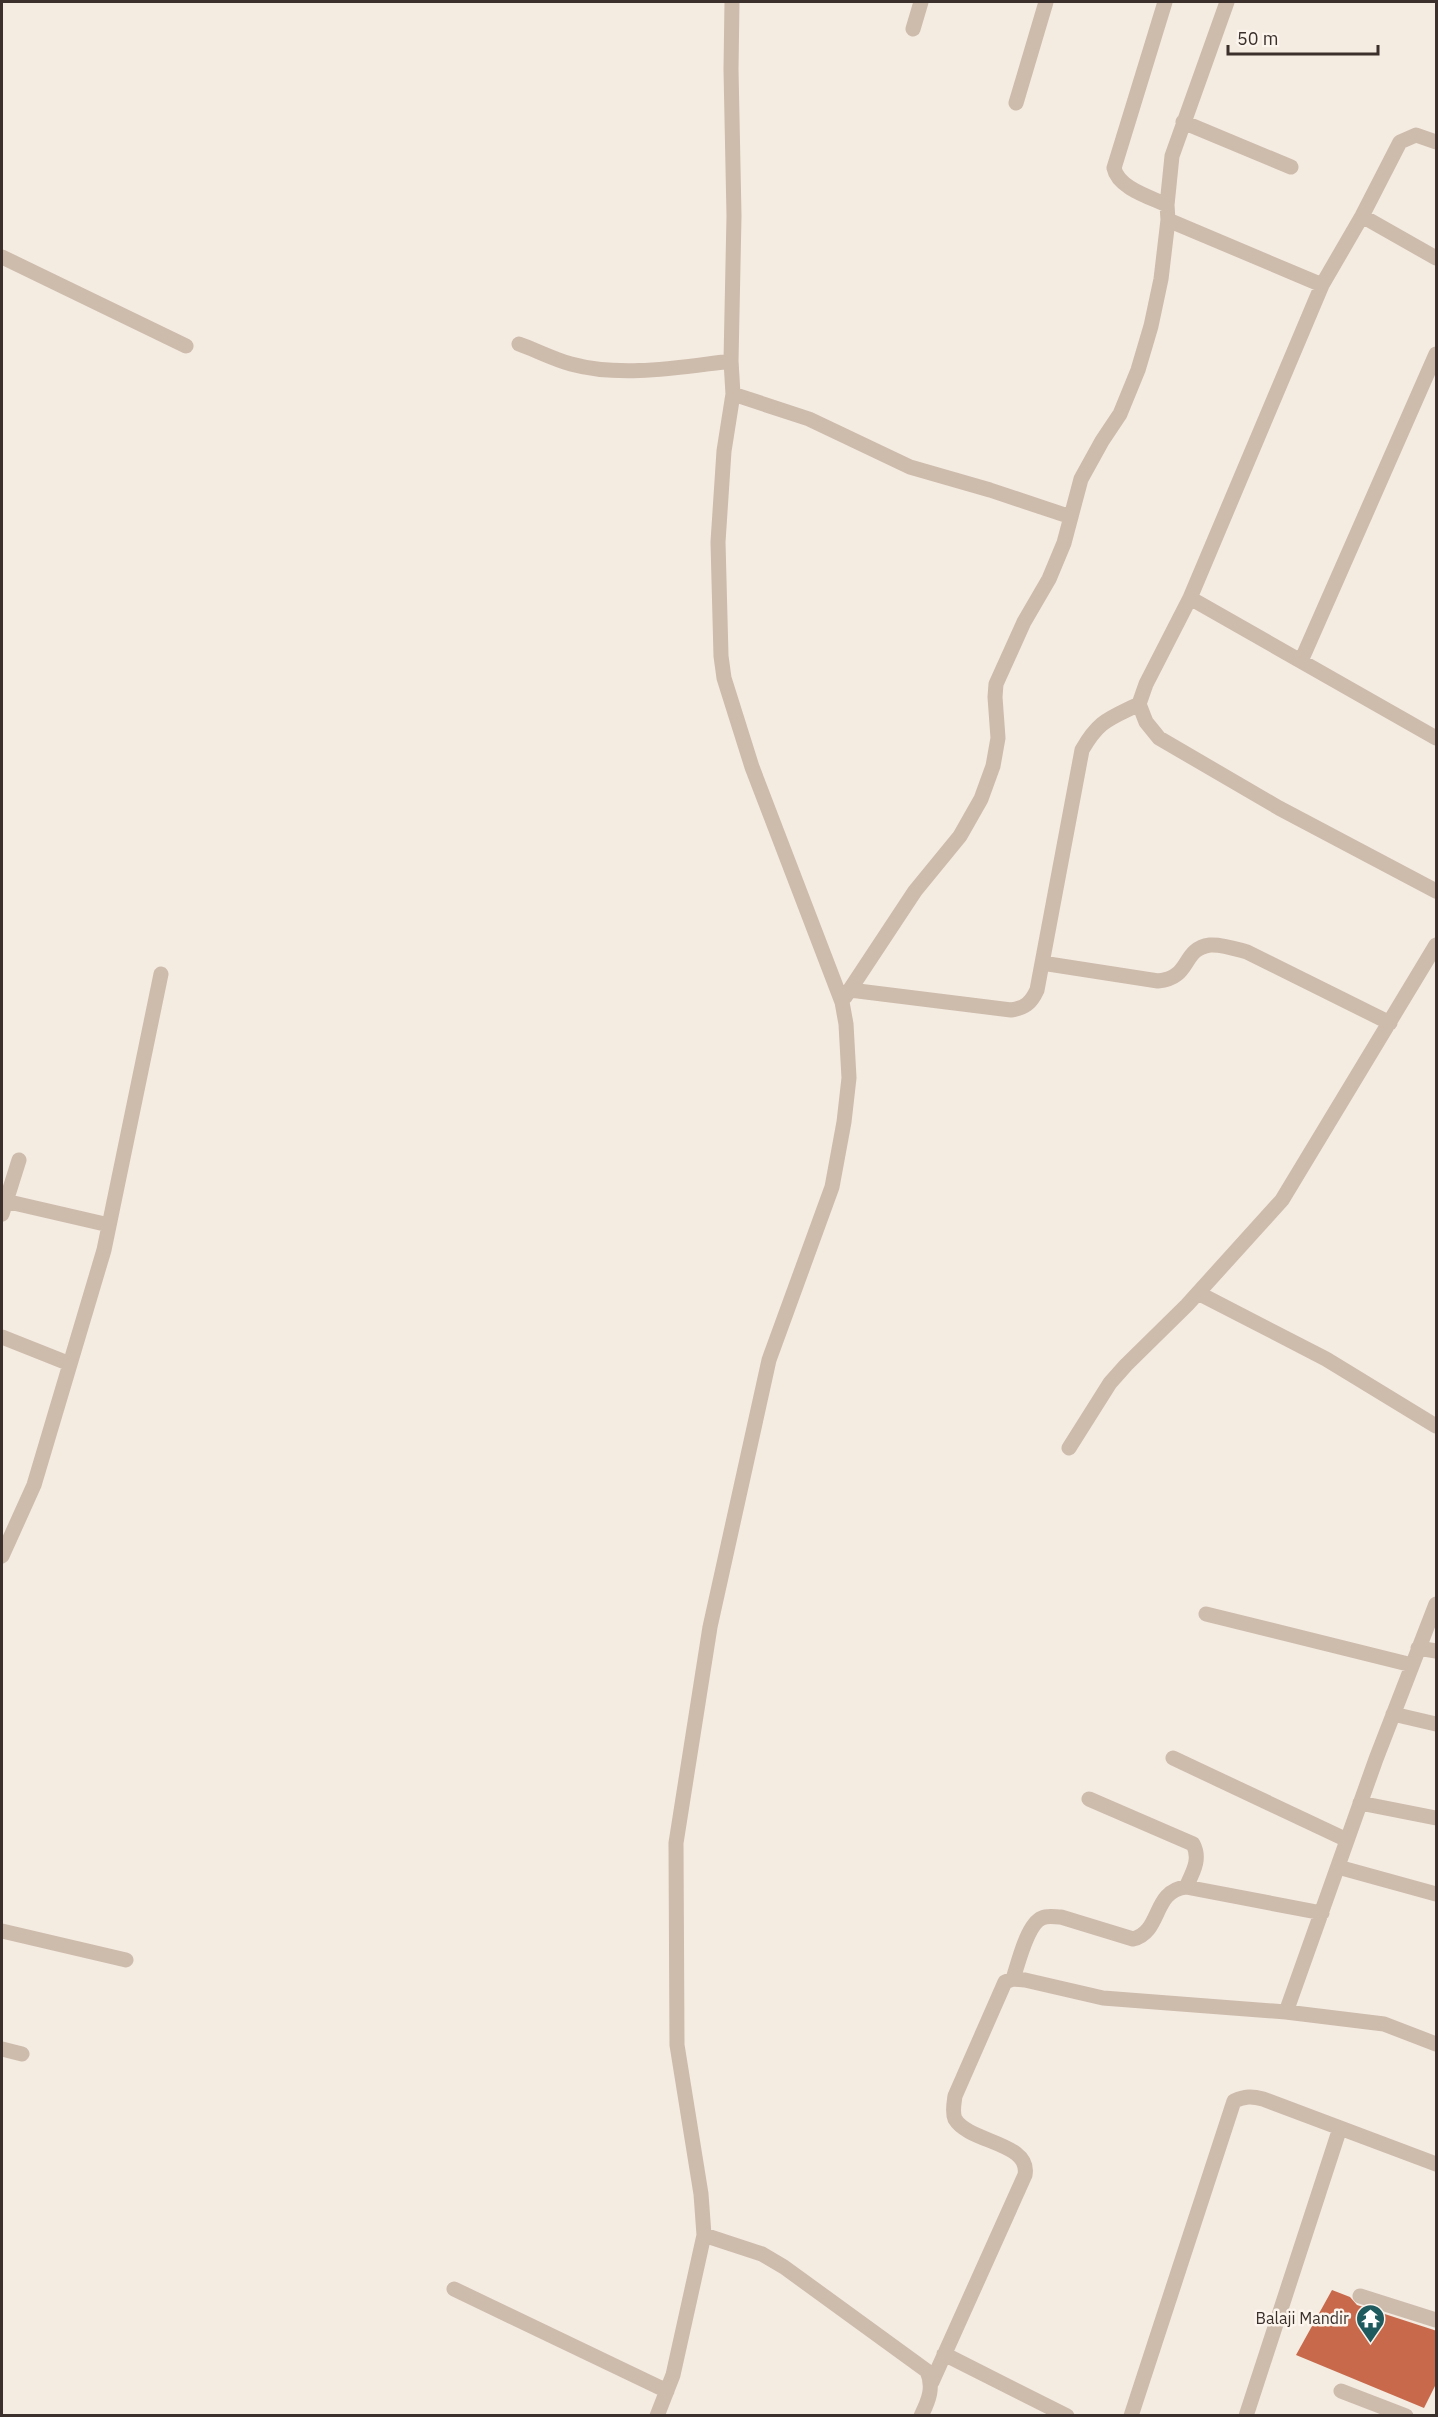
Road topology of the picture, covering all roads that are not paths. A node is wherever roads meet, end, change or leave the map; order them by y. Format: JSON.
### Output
{"nodes":[{"id":1,"x":732,"y":2,"type":"edge"},
{"id":2,"x":921,"y":2,"type":"edge"},
{"id":3,"x":1046,"y":2,"type":"edge"},
{"id":4,"x":1165,"y":2,"type":"edge"},
{"id":5,"x":1227,"y":2,"type":"edge"},
{"id":6,"x":913,"y":29,"type":"dead end"},
{"id":7,"x":1016,"y":103,"type":"dead end"},
{"id":8,"x":1184,"y":122,"type":"junction"},
{"id":9,"x":1437,"y":142,"type":"edge"},
{"id":10,"x":1291,"y":167,"type":"dead end"},
{"id":11,"x":1167,"y":213,"type":"junction"},
{"id":12,"x":1362,"y":216,"type":"junction"},
{"id":13,"x":2,"y":257,"type":"edge"},
{"id":14,"x":1437,"y":258,"type":"edge"},
{"id":15,"x":1322,"y":285,"type":"junction"},
{"id":16,"x":519,"y":344,"type":"dead end"},
{"id":17,"x":186,"y":346,"type":"dead end"},
{"id":18,"x":1437,"y":354,"type":"edge"},
{"id":19,"x":731,"y":361,"type":"junction"},
{"id":20,"x":733,"y":394,"type":"junction"},
{"id":21,"x":1071,"y":518,"type":"junction"},
{"id":22,"x":1190,"y":598,"type":"junction"},
{"id":23,"x":1301,"y":661,"type":"junction"},
{"id":24,"x":1139,"y":704,"type":"junction"},
{"id":25,"x":1437,"y":738,"type":"edge"},
{"id":26,"x":1437,"y":891,"type":"edge"},
{"id":27,"x":1437,"y":945,"type":"edge"},
{"id":28,"x":1042,"y":963,"type":"junction"},
{"id":29,"x":161,"y":974,"type":"dead end"},
{"id":30,"x":846,"y":996,"type":"junction"},
{"id":31,"x":1390,"y":1023,"type":"junction"},
{"id":32,"x":19,"y":1160,"type":"dead end"},
{"id":33,"x":3,"y":1208,"type":"edge"},
{"id":34,"x":109,"y":1225,"type":"junction"},
{"id":35,"x":1198,"y":1293,"type":"junction"},
{"id":36,"x":2,"y":1337,"type":"edge"},
{"id":37,"x":70,"y":1364,"type":"junction"},
{"id":38,"x":1437,"y":1426,"type":"edge"},
{"id":39,"x":1069,"y":1448,"type":"dead end"},
{"id":40,"x":2,"y":1556,"type":"edge"},
{"id":41,"x":1437,"y":1604,"type":"edge"},
{"id":42,"x":1206,"y":1614,"type":"dead end"},
{"id":43,"x":1418,"y":1648,"type":"junction"},
{"id":44,"x":1437,"y":1651,"type":"edge"},
{"id":45,"x":1412,"y":1665,"type":"junction"},
{"id":46,"x":1393,"y":1714,"type":"junction"},
{"id":47,"x":1437,"y":1724,"type":"edge"},
{"id":48,"x":1173,"y":1758,"type":"dead end"},
{"id":49,"x":1089,"y":1799,"type":"dead end"},
{"id":50,"x":1360,"y":1803,"type":"junction"},
{"id":51,"x":1437,"y":1818,"type":"edge"},
{"id":52,"x":1347,"y":1840,"type":"junction"},
{"id":53,"x":1338,"y":1867,"type":"junction"},
{"id":54,"x":1186,"y":1887,"type":"junction"},
{"id":55,"x":1437,"y":1894,"type":"edge"},
{"id":56,"x":1322,"y":1913,"type":"junction"},
{"id":57,"x":2,"y":1931,"type":"edge"},
{"id":58,"x":126,"y":1960,"type":"dead end"},
{"id":59,"x":1013,"y":1979,"type":"junction"},
{"id":60,"x":1286,"y":2012,"type":"junction"},
{"id":61,"x":1437,"y":2044,"type":"edge"},
{"id":62,"x":2,"y":2049,"type":"edge"},
{"id":63,"x":22,"y":2054,"type":"dead end"},
{"id":64,"x":1340,"y":2128,"type":"junction"},
{"id":65,"x":1437,"y":2164,"type":"edge"},
{"id":66,"x":704,"y":2235,"type":"junction"},
{"id":67,"x":454,"y":2289,"type":"dead end"},
{"id":68,"x":1360,"y":2296,"type":"dead end"},
{"id":69,"x":1437,"y":2320,"type":"edge"},
{"id":70,"x":944,"y":2354,"type":"junction"},
{"id":71,"x":932,"y":2382,"type":"junction"},
{"id":72,"x":667,"y":2391,"type":"junction"},
{"id":73,"x":1341,"y":2391,"type":"dead end"},
{"id":74,"x":1377,"y":2410,"type":"edge"},
{"id":75,"x":657,"y":2415,"type":"edge"},
{"id":76,"x":921,"y":2415,"type":"edge"},
{"id":77,"x":1067,"y":2415,"type":"edge"},
{"id":78,"x":1131,"y":2415,"type":"edge"},
{"id":79,"x":1246,"y":2415,"type":"edge"},
{"id":80,"x":1406,"y":2415,"type":"edge"}],
"edges":[{"from":1,"to":19,"type":"street"},
{"from":2,"to":6,"type":"street"},
{"from":3,"to":7,"type":"street"},
{"from":4,"to":11,"type":"street"},
{"from":5,"to":8,"type":"street"},
{"from":8,"to":10,"type":"street"},
{"from":8,"to":11,"type":"street"},
{"from":9,"to":12,"type":"street"},
{"from":11,"to":15,"type":"street"},
{"from":11,"to":21,"type":"street"},
{"from":12,"to":14,"type":"street"},
{"from":12,"to":15,"type":"street"},
{"from":13,"to":17,"type":"street"},
{"from":15,"to":22,"type":"street"},
{"from":16,"to":19,"type":"street"},
{"from":18,"to":23,"type":"street"},
{"from":19,"to":20,"type":"street"},
{"from":20,"to":21,"type":"street"},
{"from":20,"to":30,"type":"street"},
{"from":21,"to":30,"type":"street"},
{"from":22,"to":23,"type":"street"},
{"from":22,"to":24,"type":"street"},
{"from":23,"to":25,"type":"street"},
{"from":24,"to":26,"type":"street"},
{"from":24,"to":28,"type":"street"},
{"from":27,"to":31,"type":"street"},
{"from":28,"to":30,"type":"street"},
{"from":28,"to":31,"type":"street"},
{"from":29,"to":34,"type":"street"},
{"from":30,"to":66,"type":"street"},
{"from":31,"to":35,"type":"street"},
{"from":32,"to":33,"type":"street"},
{"from":33,"to":34,"type":"street"},
{"from":34,"to":37,"type":"street"},
{"from":35,"to":38,"type":"street"},
{"from":35,"to":39,"type":"street"},
{"from":36,"to":37,"type":"street"},
{"from":37,"to":40,"type":"street"},
{"from":41,"to":43,"type":"street"},
{"from":42,"to":45,"type":"street"},
{"from":43,"to":44,"type":"street"},
{"from":43,"to":45,"type":"street"},
{"from":45,"to":46,"type":"street"},
{"from":46,"to":47,"type":"street"},
{"from":46,"to":50,"type":"street"},
{"from":48,"to":52,"type":"street"},
{"from":49,"to":54,"type":"street"},
{"from":50,"to":51,"type":"street"},
{"from":50,"to":52,"type":"street"},
{"from":52,"to":53,"type":"street"},
{"from":53,"to":55,"type":"street"},
{"from":53,"to":56,"type":"street"},
{"from":54,"to":56,"type":"street"},
{"from":54,"to":59,"type":"street"},
{"from":56,"to":60,"type":"street"},
{"from":57,"to":58,"type":"street"},
{"from":59,"to":60,"type":"street"},
{"from":59,"to":70,"type":"street"},
{"from":60,"to":61,"type":"street"},
{"from":62,"to":63,"type":"street"},
{"from":64,"to":65,"type":"street"},
{"from":64,"to":78,"type":"street"},
{"from":64,"to":79,"type":"street"},
{"from":66,"to":71,"type":"street"},
{"from":66,"to":72,"type":"street"},
{"from":67,"to":72,"type":"street"},
{"from":68,"to":69,"type":"street"},
{"from":70,"to":71,"type":"street"},
{"from":70,"to":77,"type":"street"},
{"from":71,"to":76,"type":"street"},
{"from":72,"to":75,"type":"street"},
{"from":73,"to":74,"type":"street"},
{"from":74,"to":80,"type":"street"}]}
